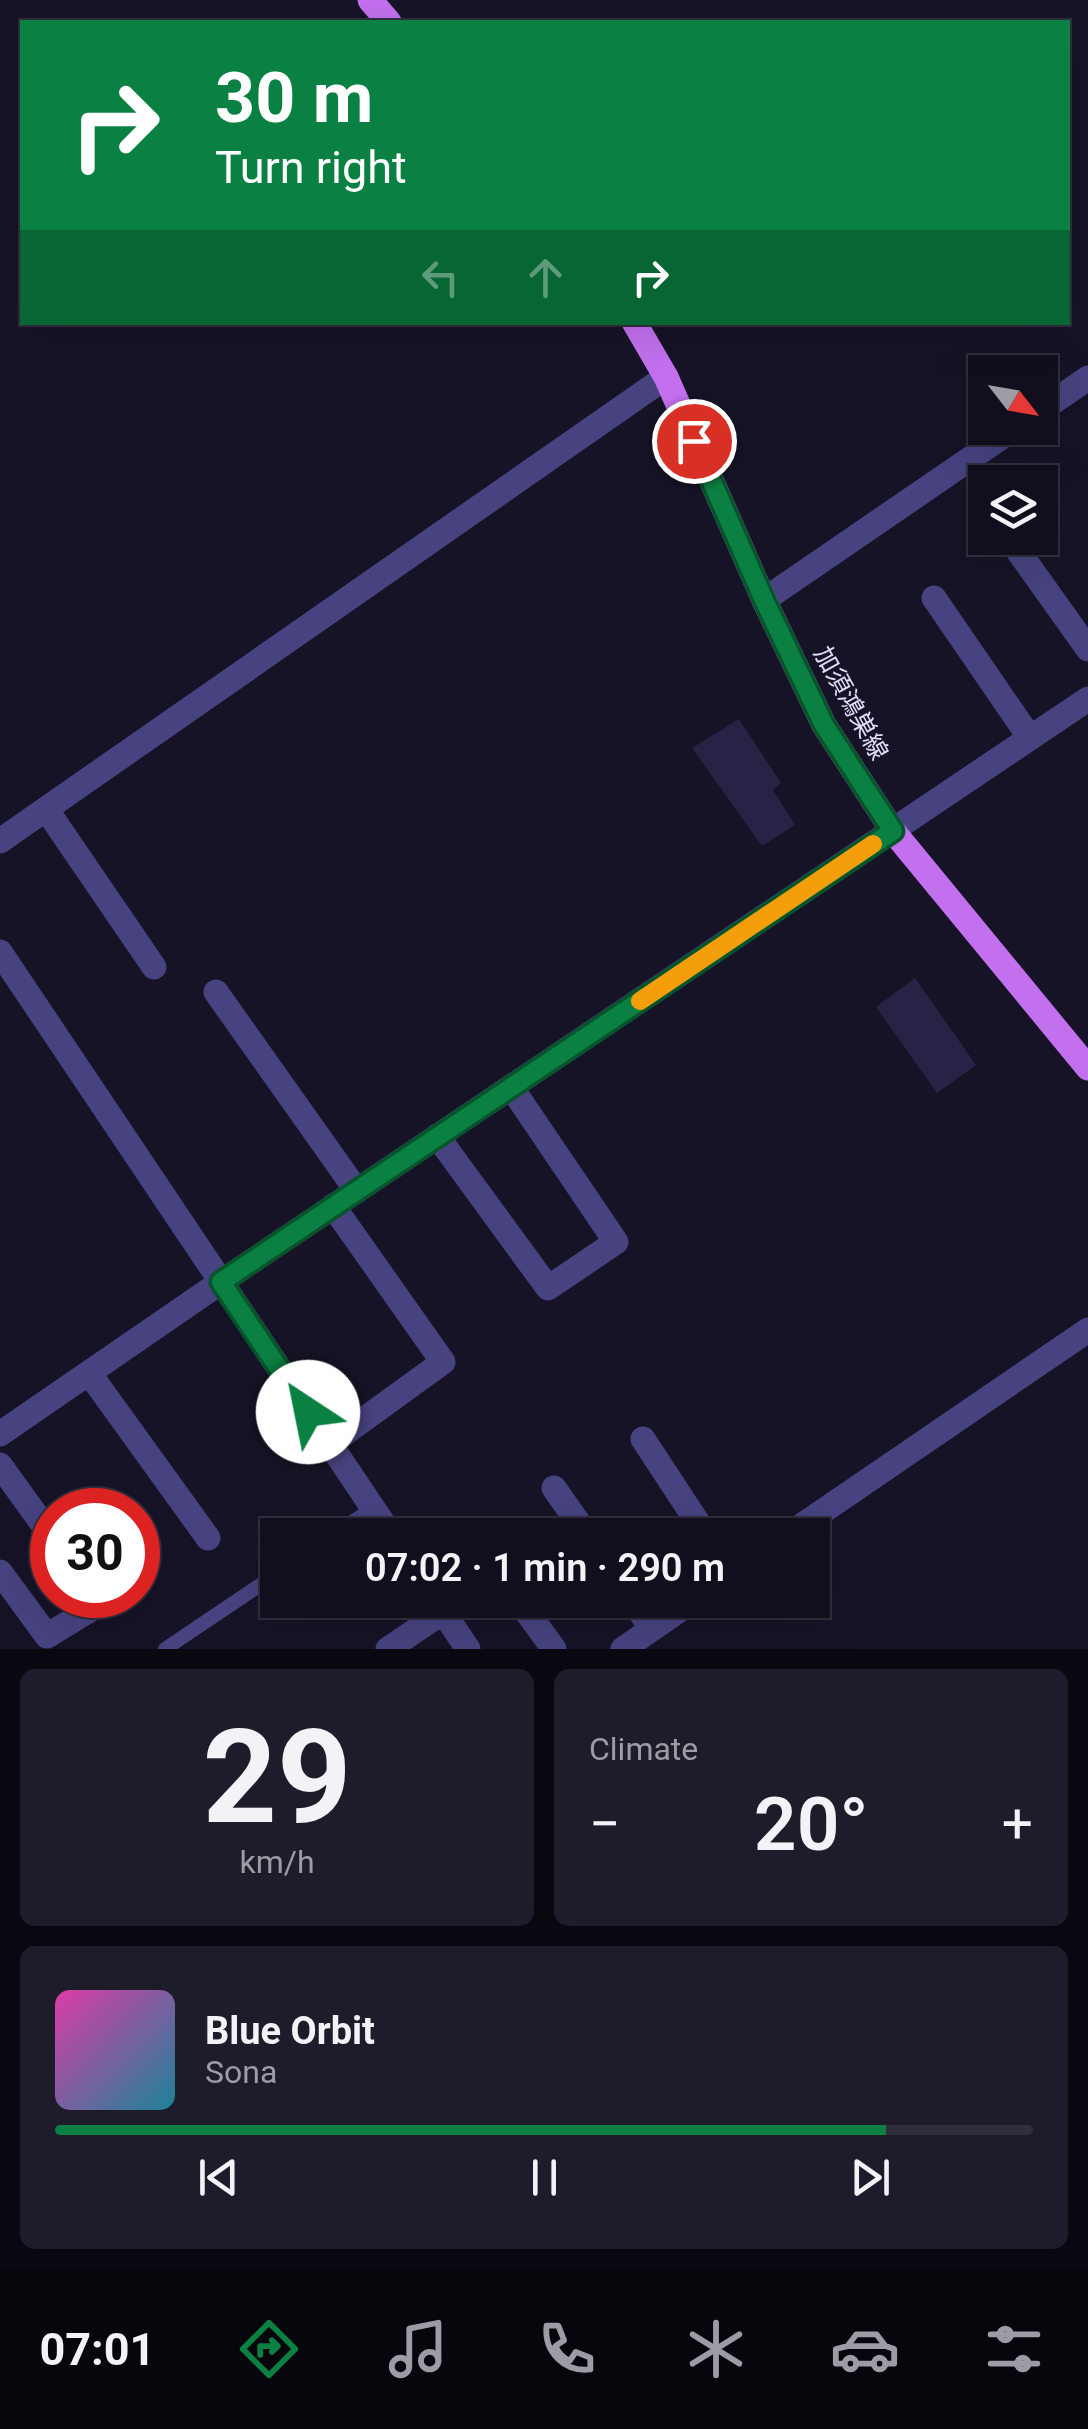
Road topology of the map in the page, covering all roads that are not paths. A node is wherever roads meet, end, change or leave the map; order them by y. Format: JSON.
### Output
{"nodes":[{"id":1,"x":370,"y":0,"type":"edge"},
{"id":2,"x":388,"y":20,"type":"edge"},
{"id":3,"x":636,"y":325,"type":"edge"},
{"id":4,"x":666,"y":377,"type":"junction"},
{"id":5,"x":1088,"y":378,"type":"edge"},
{"id":6,"x":1058,"y":398,"type":"edge"},
{"id":7,"x":990,"y":445,"type":"edge"},
{"id":8,"x":1021,"y":555,"type":"edge"},
{"id":9,"x":934,"y":598,"type":"dead end"},
{"id":10,"x":764,"y":600,"type":"junction"},
{"id":11,"x":1088,"y":649,"type":"edge"},
{"id":12,"x":1088,"y":699,"type":"edge"},
{"id":13,"x":1030,"y":738,"type":"junction"},
{"id":14,"x":46,"y":809,"type":"junction"},
{"id":15,"x":893,"y":831,"type":"junction"},
{"id":16,"x":0,"y":841,"type":"edge"},
{"id":17,"x":0,"y":952,"type":"edge"},
{"id":18,"x":154,"y":967,"type":"dead end"},
{"id":19,"x":216,"y":992,"type":"dead end"},
{"id":20,"x":1088,"y":1068,"type":"edge"},
{"id":21,"x":511,"y":1087,"type":"junction"},
{"id":22,"x":438,"y":1136,"type":"junction"},
{"id":23,"x":357,"y":1190,"type":"junction"},
{"id":24,"x":334,"y":1206,"type":"junction"},
{"id":25,"x":221,"y":1282,"type":"junction"},
{"id":26,"x":1088,"y":1330,"type":"edge"},
{"id":27,"x":89,"y":1373,"type":"junction"},
{"id":28,"x":0,"y":1434,"type":"edge"},
{"id":29,"x":643,"y":1440,"type":"dead end"},
{"id":30,"x":330,"y":1444,"type":"junction"},
{"id":31,"x":0,"y":1465,"type":"edge"},
{"id":32,"x":554,"y":1488,"type":"dead end"},
{"id":33,"x":30,"y":1507,"type":"edge"},
{"id":34,"x":373,"y":1508,"type":"junction"},
{"id":35,"x":358,"y":1518,"type":"edge"},
{"id":36,"x":380,"y":1518,"type":"edge"},
{"id":37,"x":574,"y":1518,"type":"edge"},
{"id":38,"x":695,"y":1518,"type":"edge"},
{"id":39,"x":813,"y":1518,"type":"edge"},
{"id":40,"x":208,"y":1538,"type":"dead end"},
{"id":41,"x":0,"y":1572,"type":"edge"},
{"id":42,"x":260,"y":1585,"type":"edge"},
{"id":43,"x":30,"y":1614,"type":"edge"},
{"id":44,"x":33,"y":1618,"type":"edge"},
{"id":45,"x":76,"y":1618,"type":"edge"},
{"id":46,"x":425,"y":1618,"type":"edge"},
{"id":47,"x":447,"y":1618,"type":"edge"},
{"id":48,"x":531,"y":1618,"type":"edge"},
{"id":49,"x":644,"y":1618,"type":"edge"},
{"id":50,"x":668,"y":1618,"type":"edge"},
{"id":51,"x":652,"y":1629,"type":"junction"},
{"id":52,"x":165,"y":1649,"type":"edge"},
{"id":53,"x":388,"y":1649,"type":"edge"},
{"id":54,"x":468,"y":1649,"type":"edge"},
{"id":55,"x":554,"y":1649,"type":"edge"},
{"id":56,"x":623,"y":1649,"type":"edge"}],
"edges":[{"from":1,"to":2,"type":"main road"},
{"from":3,"to":4,"type":"main road","name":"加須鴻巣線"},
{"from":4,"to":10,"type":"main road","name":"加須鴻巣線"},
{"from":4,"to":14,"type":"street"},
{"from":5,"to":6,"type":"street"},
{"from":7,"to":10,"type":"street"},
{"from":8,"to":11,"type":"street"},
{"from":9,"to":13,"type":"street"},
{"from":10,"to":15,"type":"main road","name":"加須鴻巣線"},
{"from":12,"to":13,"type":"street"},
{"from":13,"to":15,"type":"street"},
{"from":14,"to":16,"type":"street"},
{"from":14,"to":18,"type":"street"},
{"from":15,"to":20,"type":"main road","name":"加須鴻巣線"},
{"from":15,"to":21,"type":"street"},
{"from":17,"to":25,"type":"street"},
{"from":19,"to":23,"type":"street"},
{"from":21,"to":22,"type":"street"},
{"from":21,"to":22,"type":"street"},
{"from":22,"to":23,"type":"street"},
{"from":23,"to":24,"type":"street"},
{"from":24,"to":25,"type":"street"},
{"from":24,"to":30,"type":"street"},
{"from":25,"to":27,"type":"street"},
{"from":25,"to":30,"type":"street"},
{"from":26,"to":39,"type":"street"},
{"from":27,"to":28,"type":"street"},
{"from":27,"to":40,"type":"street"},
{"from":29,"to":38,"type":"street"},
{"from":30,"to":34,"type":"street"},
{"from":31,"to":33,"type":"street"},
{"from":32,"to":37,"type":"street"},
{"from":34,"to":35,"type":"lane"},
{"from":34,"to":36,"type":"street"},
{"from":41,"to":43,"type":"street"},
{"from":42,"to":52,"type":"lane"},
{"from":44,"to":45,"type":"street"},
{"from":46,"to":53,"type":"street"},
{"from":47,"to":54,"type":"street"},
{"from":48,"to":55,"type":"street"},
{"from":49,"to":51,"type":"street"},
{"from":50,"to":51,"type":"street"},
{"from":51,"to":56,"type":"street"}]}
